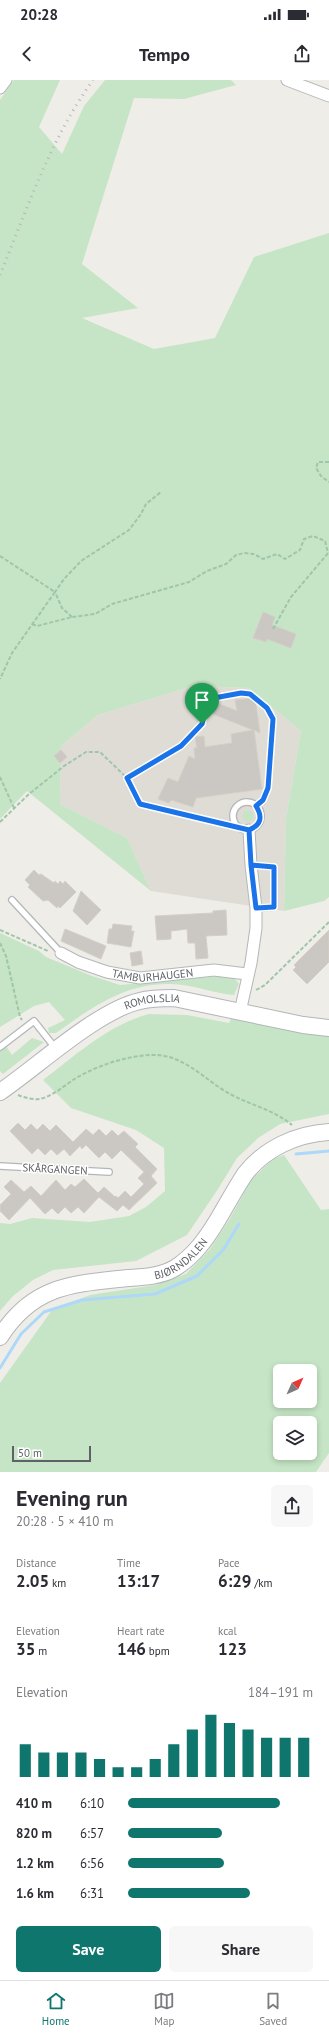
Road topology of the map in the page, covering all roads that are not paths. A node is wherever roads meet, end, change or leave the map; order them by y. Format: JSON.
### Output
{"nodes":[{"id":1,"x":6,"y":80,"type":"edge"},
{"id":2,"x":287,"y":80,"type":"edge"},
{"id":3,"x":0,"y":88,"type":"edge"},
{"id":4,"x":329,"y":96,"type":"edge"},
{"id":5,"x":245,"y":829,"type":"junction"},
{"id":6,"x":251,"y":865,"type":"junction"},
{"id":7,"x":12,"y":900,"type":"dead end"},
{"id":8,"x":256,"y":908,"type":"junction"},
{"id":9,"x":61,"y":953,"type":"joint"},
{"id":10,"x":247,"y":974,"type":"junction"},
{"id":11,"x":242,"y":1005,"type":"junction"},
{"id":12,"x":329,"y":1028,"type":"edge"},
{"id":13,"x":0,"y":1047,"type":"edge"},
{"id":14,"x":57,"y":1050,"type":"junction"},
{"id":15,"x":2,"y":1089,"type":"edge"},
{"id":16,"x":329,"y":1132,"type":"edge"},
{"id":17,"x":0,"y":1166,"type":"edge"},
{"id":18,"x":109,"y":1172,"type":"dead end"},
{"id":19,"x":0,"y":1336,"type":"edge"}],
"edges":[{"from":1,"to":3,"type":"street"},
{"from":2,"to":4,"type":"street"},
{"from":5,"to":5,"type":"lane"},
{"from":5,"to":6,"type":"street"},
{"from":6,"to":8,"type":"street"},
{"from":6,"to":8,"type":"lane"},
{"from":7,"to":9,"type":"lane","name":"TAMBURHAUGEN"},
{"from":8,"to":10,"type":"street"},
{"from":9,"to":10,"type":"street","name":"TAMBURHAUGEN"},
{"from":10,"to":11,"type":"street"},
{"from":11,"to":12,"type":"main road","name":"ROMOLSLIA"},
{"from":11,"to":14,"type":"main road","name":"ROMOLSLIA"},
{"from":13,"to":14,"type":"lane"},
{"from":14,"to":15,"type":"main road","name":"ROMOLSLIA"},
{"from":16,"to":19,"type":"main road","name":"BJØRNDALEN"},
{"from":17,"to":18,"type":"lane","name":"SKÅRGANGEN"}]}
